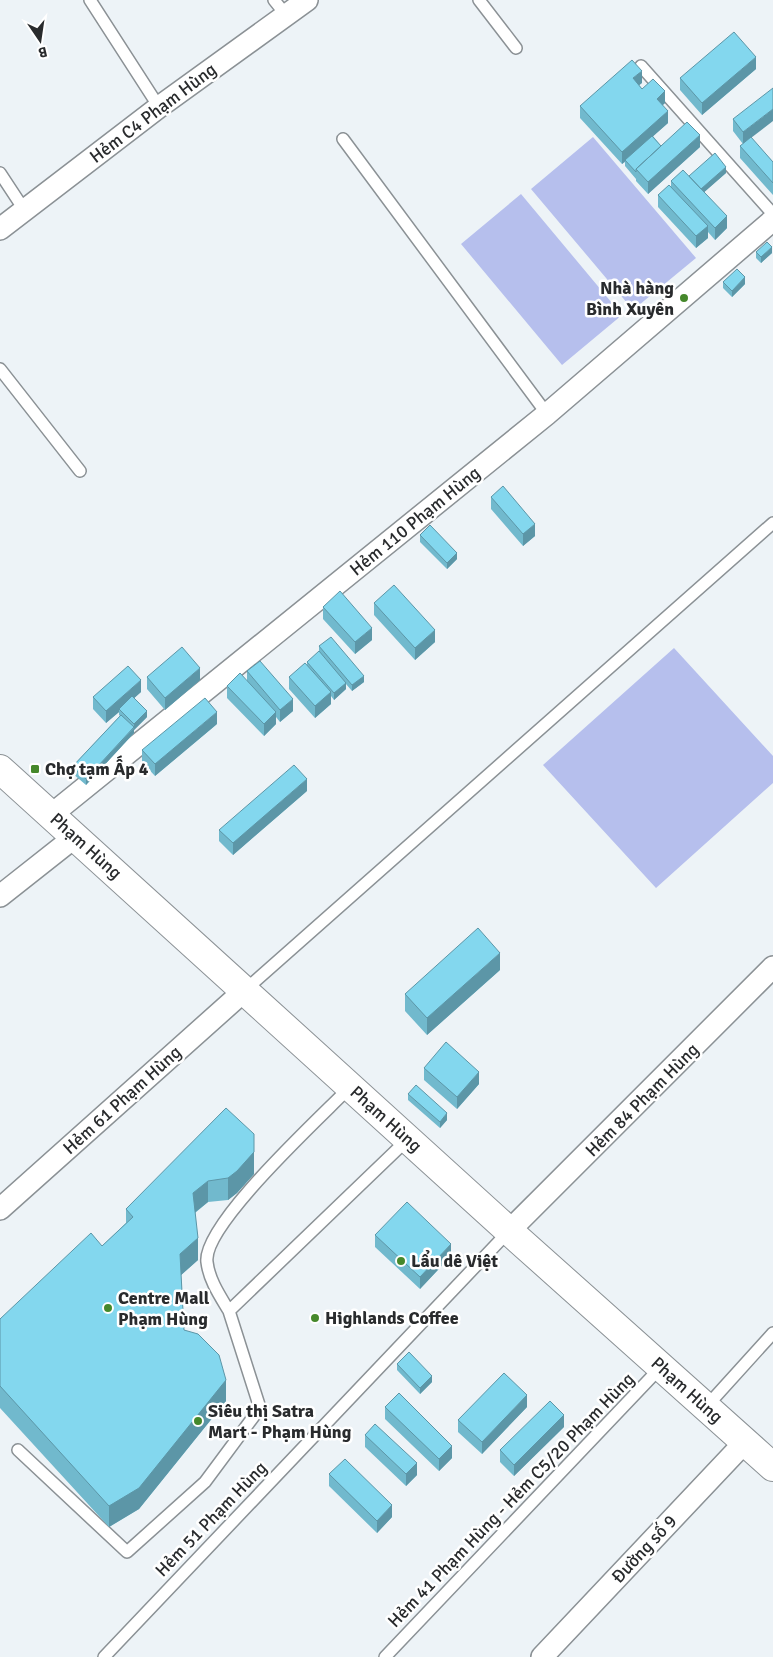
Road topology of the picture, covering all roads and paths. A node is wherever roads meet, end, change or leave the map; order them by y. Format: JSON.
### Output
{"nodes":[{"id":1,"x":90,"y":0,"type":"edge"},
{"id":2,"x":307,"y":0,"type":"edge"},
{"id":3,"x":480,"y":0,"type":"edge"},
{"id":4,"x":280,"y":8,"type":"edge"},
{"id":5,"x":516,"y":48,"type":"dead end"},
{"id":6,"x":641,"y":66,"type":"dead end"},
{"id":7,"x":159,"y":107,"type":"junction"},
{"id":8,"x":343,"y":139,"type":"dead end"},
{"id":9,"x":0,"y":173,"type":"edge"},
{"id":10,"x":25,"y":211,"type":"junction"},
{"id":11,"x":773,"y":214,"type":"edge"},
{"id":12,"x":773,"y":220,"type":"edge"},
{"id":13,"x":0,"y":228,"type":"edge"},
{"id":14,"x":0,"y":369,"type":"edge"},
{"id":15,"x":547,"y":414,"type":"junction"},
{"id":16,"x":80,"y":471,"type":"dead end"},
{"id":17,"x":773,"y":523,"type":"edge"},
{"id":18,"x":0,"y":769,"type":"edge"},
{"id":19,"x":51,"y":815,"type":"junction"},
{"id":20,"x":76,"y":836,"type":"junction"},
{"id":21,"x":0,"y":896,"type":"edge"},
{"id":22,"x":773,"y":967,"type":"edge"},
{"id":23,"x":244,"y":991,"type":"junction"},
{"id":24,"x":350,"y":1087,"type":"junction"},
{"id":25,"x":408,"y":1139,"type":"junction"},
{"id":26,"x":0,"y":1209,"type":"edge"},
{"id":27,"x":509,"y":1231,"type":"junction"},
{"id":28,"x":229,"y":1311,"type":"junction"},
{"id":29,"x":773,"y":1333,"type":"edge"},
{"id":30,"x":661,"y":1367,"type":"junction"},
{"id":31,"x":706,"y":1407,"type":"junction"},
{"id":32,"x":745,"y":1442,"type":"junction"},
{"id":33,"x":18,"y":1450,"type":"dead end"},
{"id":34,"x":773,"y":1467,"type":"edge"},
{"id":35,"x":104,"y":1657,"type":"edge"},
{"id":36,"x":385,"y":1657,"type":"edge"},
{"id":37,"x":542,"y":1657,"type":"edge"}],
"edges":[{"from":1,"to":7,"type":"lane"},
{"from":2,"to":4,"type":"street","name":"Hẻm C4 Phạm Hùng"},
{"from":3,"to":5,"type":"lane"},
{"from":4,"to":7,"type":"street","name":"Hẻm C4 Phạm Hùng"},
{"from":6,"to":11,"type":"lane"},
{"from":7,"to":10,"type":"street","name":"Hẻm C4 Phạm Hùng"},
{"from":8,"to":15,"type":"lane"},
{"from":9,"to":10,"type":"lane"},
{"from":10,"to":13,"type":"street","name":"Hẻm C4 Phạm Hùng"},
{"from":12,"to":15,"type":"street","name":"Hẻm 110 Phạm Hùng"},
{"from":14,"to":16,"type":"lane"},
{"from":15,"to":19,"type":"street","name":"Hẻm 110 Phạm Hùng"},
{"from":17,"to":23,"type":"lane"},
{"from":18,"to":19,"type":"main road","name":"Phạm Hùng"},
{"from":19,"to":20,"type":"main road","name":"Phạm Hùng"},
{"from":20,"to":21,"type":"street"},
{"from":20,"to":23,"type":"main road","name":"Phạm Hùng"},
{"from":22,"to":27,"type":"street","name":"Hẻm 84 Phạm Hùng"},
{"from":23,"to":24,"type":"main road","name":"Phạm Hùng"},
{"from":23,"to":26,"type":"street","name":"Hẻm 61 Phạm Hùng"},
{"from":24,"to":25,"type":"main road","name":"Phạm Hùng"},
{"from":24,"to":28,"type":"lane"},
{"from":25,"to":27,"type":"main road","name":"Phạm Hùng"},
{"from":25,"to":28,"type":"lane"},
{"from":27,"to":30,"type":"main road","name":"Phạm Hùng"},
{"from":27,"to":35,"type":"lane","name":"Hẻm 51 Phạm Hùng"},
{"from":28,"to":33,"type":"lane"},
{"from":29,"to":31,"type":"lane"},
{"from":30,"to":31,"type":"main road","name":"Phạm Hùng"},
{"from":30,"to":36,"type":"lane","name":"Hẻm 41 Phạm Hùng - Hẻm C5/20 Phạm Hùng"},
{"from":31,"to":32,"type":"main road","name":"Phạm Hùng"},
{"from":32,"to":34,"type":"main road","name":"Phạm Hùng"},
{"from":32,"to":37,"type":"street","name":"Đường số 9"}]}
